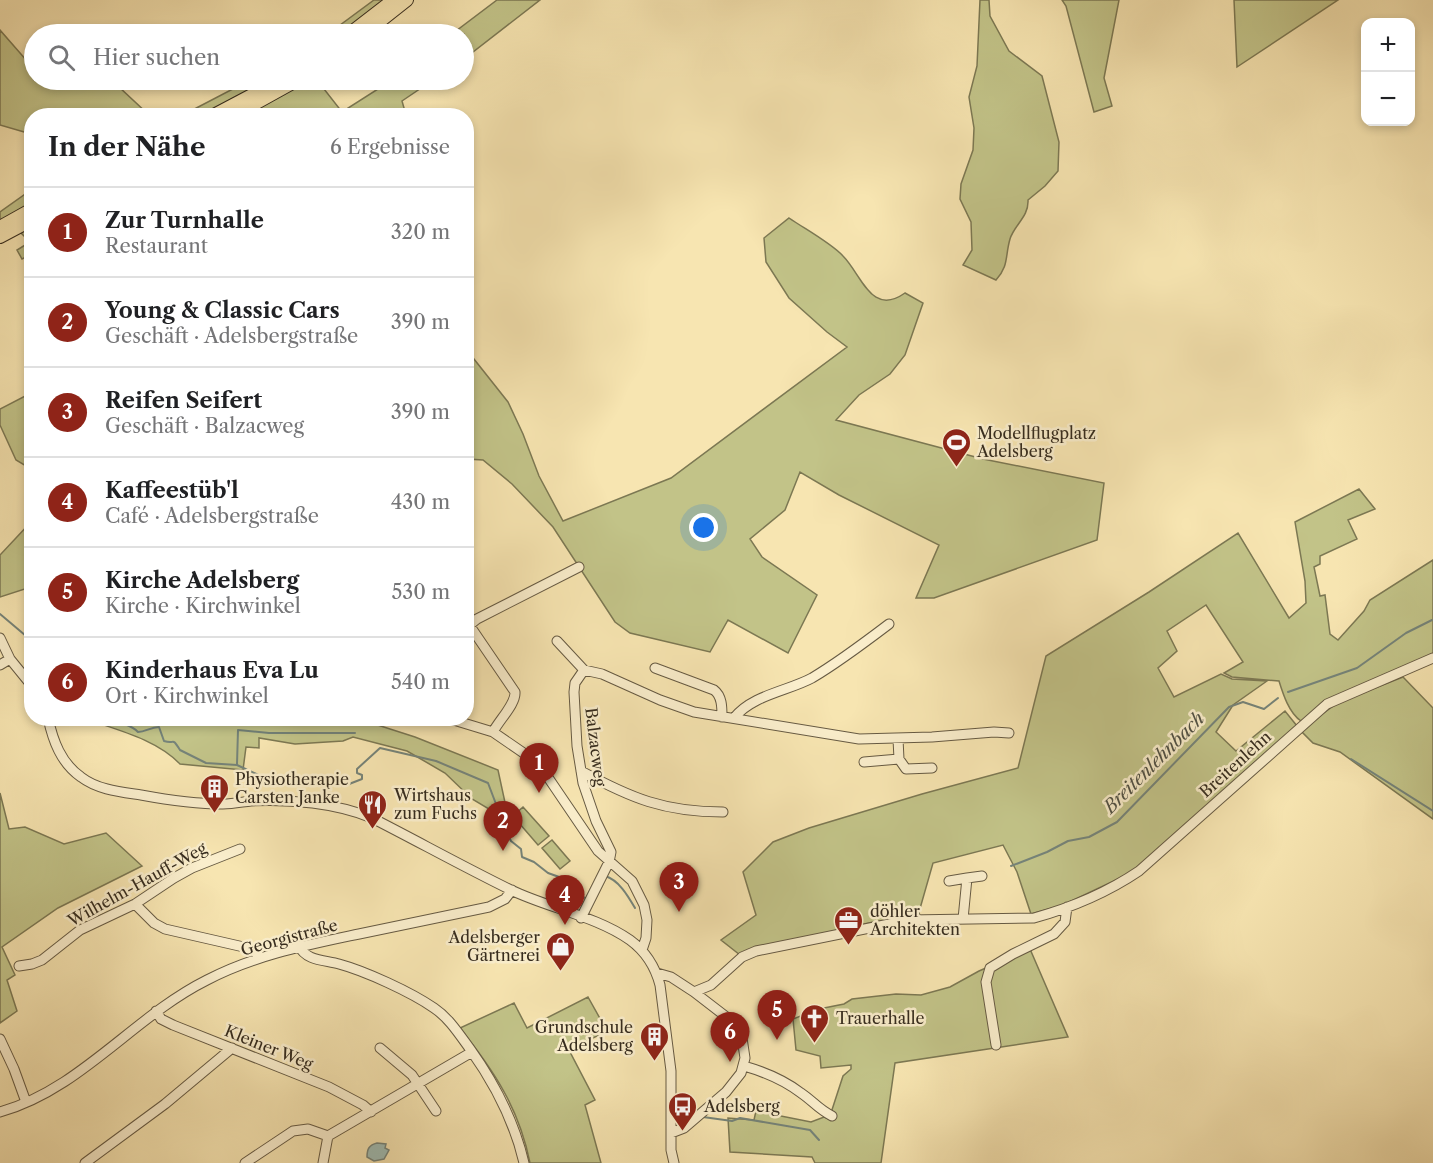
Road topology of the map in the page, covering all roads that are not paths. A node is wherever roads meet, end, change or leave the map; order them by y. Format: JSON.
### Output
{"nodes":[{"id":1,"x":393,"y":0,"type":"edge"},
{"id":2,"x":407,"y":0,"type":"edge"},
{"id":3,"x":362,"y":24,"type":"edge"},
{"id":4,"x":377,"y":24,"type":"edge"},
{"id":5,"x":261,"y":90,"type":"edge"},
{"id":6,"x":280,"y":90,"type":"edge"},
{"id":7,"x":227,"y":108,"type":"edge"},
{"id":8,"x":247,"y":108,"type":"edge"},
{"id":9,"x":24,"y":214,"type":"edge"},
{"id":10,"x":24,"y":224,"type":"edge"},
{"id":11,"x":0,"y":227,"type":"edge"},
{"id":12,"x":0,"y":237,"type":"edge"},
{"id":13,"x":579,"y":567,"type":"dead end"},
{"id":14,"x":474,"y":622,"type":"edge"},
{"id":15,"x":889,"y":624,"type":"dead end"},
{"id":16,"x":474,"y":635,"type":"edge"},
{"id":17,"x":0,"y":638,"type":"edge"},
{"id":18,"x":557,"y":641,"type":"dead end"},
{"id":19,"x":1433,"y":657,"type":"edge"},
{"id":20,"x":10,"y":659,"type":"junction"},
{"id":21,"x":0,"y":665,"type":"edge"},
{"id":22,"x":655,"y":668,"type":"dead end"},
{"id":23,"x":584,"y":670,"type":"junction"},
{"id":24,"x":24,"y":676,"type":"edge"},
{"id":25,"x":722,"y":717,"type":"junction"},
{"id":26,"x":734,"y":718,"type":"junction"},
{"id":27,"x":50,"y":726,"type":"edge"},
{"id":28,"x":473,"y":726,"type":"edge"},
{"id":29,"x":493,"y":732,"type":"junction"},
{"id":30,"x":1009,"y":733,"type":"dead end"},
{"id":31,"x":898,"y":739,"type":"junction"},
{"id":32,"x":899,"y":759,"type":"junction"},
{"id":33,"x":864,"y":762,"type":"dead end"},
{"id":34,"x":932,"y":768,"type":"dead end"},
{"id":35,"x":581,"y":771,"type":"junction"},
{"id":36,"x":723,"y":812,"type":"dead end"},
{"id":37,"x":240,"y":849,"type":"dead end"},
{"id":38,"x":609,"y":862,"type":"junction"},
{"id":39,"x":982,"y":876,"type":"dead end"},
{"id":40,"x":967,"y":878,"type":"junction"},
{"id":41,"x":949,"y":881,"type":"dead end"},
{"id":42,"x":512,"y":890,"type":"junction"},
{"id":43,"x":135,"y":904,"type":"junction"},
{"id":44,"x":1067,"y":907,"type":"junction"},
{"id":45,"x":581,"y":918,"type":"junction"},
{"id":46,"x":963,"y":919,"type":"junction"},
{"id":47,"x":299,"y":946,"type":"junction"},
{"id":48,"x":642,"y":950,"type":"junction"},
{"id":49,"x":259,"y":958,"type":"junction"},
{"id":50,"x":19,"y":966,"type":"dead end"},
{"id":51,"x":657,"y":973,"type":"junction"},
{"id":52,"x":694,"y":992,"type":"junction"},
{"id":53,"x":156,"y":1011,"type":"junction"},
{"id":54,"x":0,"y":1039,"type":"edge"},
{"id":55,"x":996,"y":1045,"type":"dead end"},
{"id":56,"x":232,"y":1048,"type":"junction"},
{"id":57,"x":380,"y":1048,"type":"dead end"},
{"id":58,"x":472,"y":1052,"type":"junction"},
{"id":59,"x":744,"y":1066,"type":"junction"},
{"id":60,"x":419,"y":1084,"type":"junction"},
{"id":61,"x":671,"y":1101,"type":"junction"},
{"id":62,"x":27,"y":1102,"type":"junction"},
{"id":63,"x":436,"y":1111,"type":"dead end"},
{"id":64,"x":0,"y":1112,"type":"edge"},
{"id":65,"x":371,"y":1112,"type":"junction"},
{"id":66,"x":832,"y":1116,"type":"dead end"},
{"id":67,"x":690,"y":1121,"type":"junction"},
{"id":68,"x":671,"y":1133,"type":"junction"},
{"id":69,"x":328,"y":1136,"type":"junction"},
{"id":70,"x":85,"y":1163,"type":"edge"},
{"id":71,"x":245,"y":1163,"type":"edge"},
{"id":72,"x":323,"y":1163,"type":"edge"},
{"id":73,"x":524,"y":1163,"type":"edge"},
{"id":74,"x":674,"y":1163,"type":"edge"}],
"edges":[{"from":1,"to":3,"type":"main road"},
{"from":2,"to":4,"type":"main road"},
{"from":5,"to":7,"type":"main road"},
{"from":6,"to":8,"type":"main road"},
{"from":9,"to":11,"type":"main road"},
{"from":10,"to":12,"type":"main road"},
{"from":13,"to":14,"type":"street"},
{"from":15,"to":26,"type":"street"},
{"from":16,"to":29,"type":"street"},
{"from":17,"to":20,"type":"street"},
{"from":18,"to":23,"type":"street"},
{"from":19,"to":44,"type":"street","name":"Breitenlehn"},
{"from":20,"to":21,"type":"street"},
{"from":20,"to":24,"type":"street"},
{"from":22,"to":25,"type":"street"},
{"from":23,"to":25,"type":"street"},
{"from":23,"to":35,"type":"street","name":"Balzacweg"},
{"from":25,"to":26,"type":"street"},
{"from":26,"to":31,"type":"street"},
{"from":27,"to":42,"type":"street"},
{"from":28,"to":29,"type":"street"},
{"from":29,"to":38,"type":"street"},
{"from":30,"to":31,"type":"street"},
{"from":31,"to":32,"type":"street"},
{"from":32,"to":33,"type":"street"},
{"from":32,"to":34,"type":"street"},
{"from":35,"to":36,"type":"street"},
{"from":35,"to":38,"type":"street","name":"Balzacweg"},
{"from":37,"to":43,"type":"street","name":"Wilhelm-Hauff-Weg"},
{"from":38,"to":45,"type":"street"},
{"from":38,"to":48,"type":"street"},
{"from":39,"to":40,"type":"street"},
{"from":40,"to":41,"type":"street"},
{"from":40,"to":46,"type":"street"},
{"from":42,"to":45,"type":"street"},
{"from":42,"to":47,"type":"street","name":"Georgistraße"},
{"from":43,"to":49,"type":"street"},
{"from":43,"to":50,"type":"street","name":"Wilhelm-Hauff-Weg"},
{"from":44,"to":46,"type":"street","name":"Breitenlehn"},
{"from":44,"to":55,"type":"street"},
{"from":45,"to":48,"type":"street"},
{"from":46,"to":52,"type":"street","name":"Breitenlehn"},
{"from":47,"to":49,"type":"street","name":"Georgistraße"},
{"from":47,"to":58,"type":"street"},
{"from":48,"to":51,"type":"street"},
{"from":49,"to":53,"type":"street","name":"Georgistraße"},
{"from":51,"to":52,"type":"street"},
{"from":51,"to":61,"type":"street"},
{"from":52,"to":59,"type":"street"},
{"from":53,"to":56,"type":"street","name":"Kleiner Weg"},
{"from":53,"to":62,"type":"street","name":"Georgistraße"},
{"from":54,"to":62,"type":"street"},
{"from":56,"to":65,"type":"street","name":"Kleiner Weg"},
{"from":56,"to":70,"type":"street"},
{"from":57,"to":60,"type":"street"},
{"from":58,"to":60,"type":"street"},
{"from":58,"to":73,"type":"street"},
{"from":59,"to":66,"type":"street"},
{"from":59,"to":67,"type":"street"},
{"from":60,"to":63,"type":"street"},
{"from":60,"to":65,"type":"street"},
{"from":61,"to":67,"type":"street"},
{"from":61,"to":68,"type":"street"},
{"from":62,"to":64,"type":"street","name":"Georgistraße"},
{"from":65,"to":69,"type":"street"},
{"from":67,"to":68,"type":"street"},
{"from":68,"to":74,"type":"street"},
{"from":69,"to":71,"type":"street"},
{"from":69,"to":72,"type":"street"}]}
